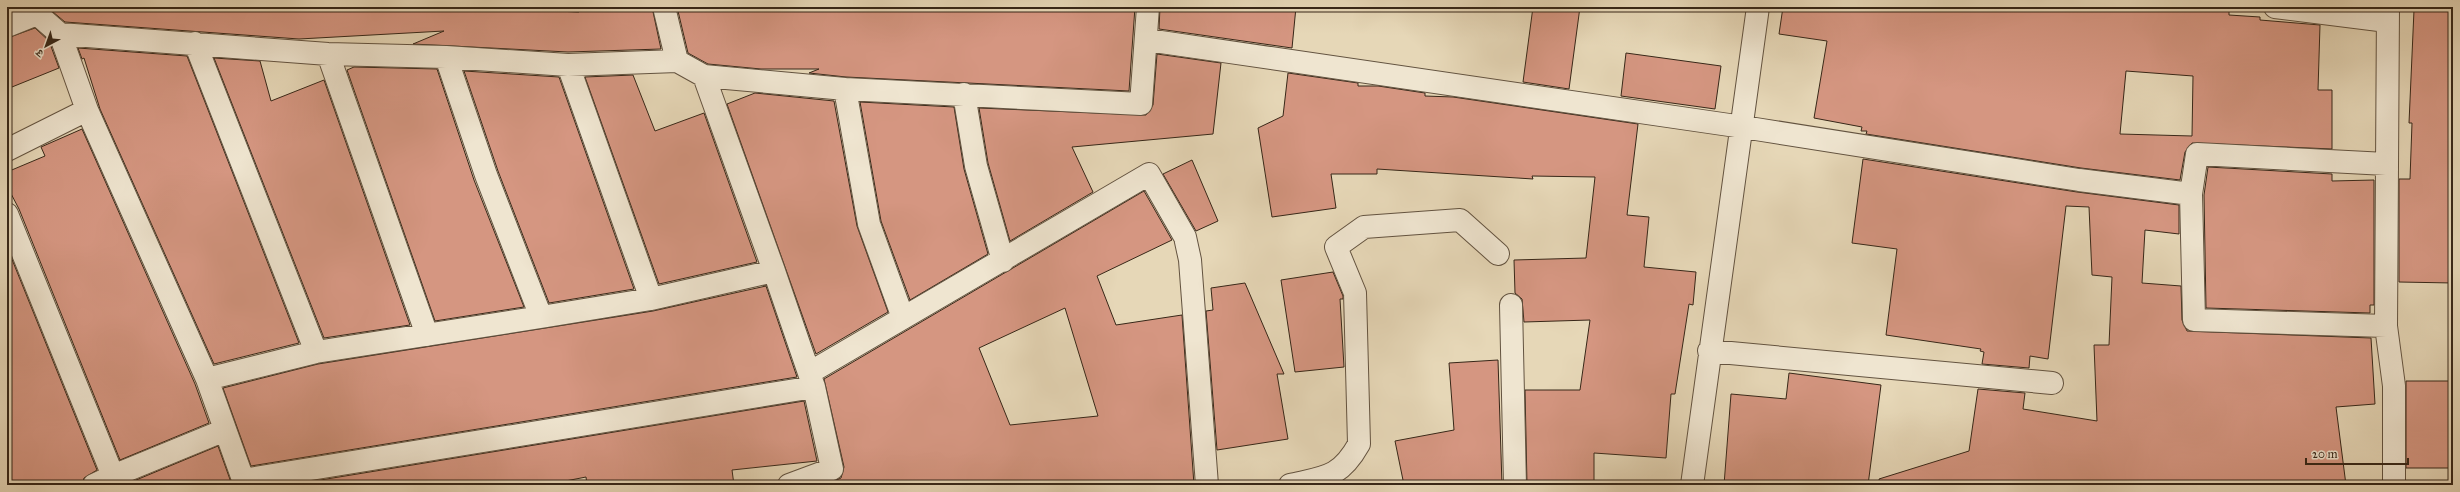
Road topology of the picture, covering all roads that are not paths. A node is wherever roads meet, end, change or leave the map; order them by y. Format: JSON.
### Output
{"nodes":[{"id":1,"x":664,"y":7,"type":"edge"},
{"id":2,"x":1148,"y":7,"type":"edge"},
{"id":3,"x":1758,"y":7,"type":"edge"},
{"id":4,"x":2276,"y":7,"type":"edge"},
{"id":5,"x":36,"y":11,"type":"edge"},
{"id":6,"x":2388,"y":14,"type":"edge"},
{"id":7,"x":7,"y":26,"type":"edge"},
{"id":8,"x":60,"y":34,"type":"junction"},
{"id":9,"x":1147,"y":40,"type":"junction"},
{"id":10,"x":195,"y":43,"type":"junction"},
{"id":11,"x":328,"y":54,"type":"junction"},
{"id":12,"x":446,"y":57,"type":"junction"},
{"id":13,"x":677,"y":61,"type":"junction"},
{"id":14,"x":568,"y":64,"type":"junction"},
{"id":15,"x":704,"y":76,"type":"junction"},
{"id":16,"x":845,"y":88,"type":"junction"},
{"id":17,"x":964,"y":94,"type":"junction"},
{"id":18,"x":87,"y":110,"type":"junction"},
{"id":19,"x":1743,"y":127,"type":"junction"},
{"id":20,"x":7,"y":150,"type":"edge"},
{"id":21,"x":2386,"y":164,"type":"junction"},
{"id":22,"x":2191,"y":194,"type":"junction"},
{"id":23,"x":7,"y":214,"type":"edge"},
{"id":24,"x":1498,"y":254,"type":"dead end"},
{"id":25,"x":1003,"y":261,"type":"junction"},
{"id":26,"x":774,"y":272,"type":"junction"},
{"id":27,"x":651,"y":299,"type":"junction"},
{"id":28,"x":1510,"y":305,"type":"dead end"},
{"id":29,"x":542,"y":318,"type":"junction"},
{"id":30,"x":903,"y":318,"type":"junction"},
{"id":31,"x":2386,"y":326,"type":"junction"},
{"id":32,"x":427,"y":335,"type":"junction"},
{"id":33,"x":1709,"y":351,"type":"junction"},
{"id":34,"x":316,"y":352,"type":"junction"},
{"id":35,"x":208,"y":379,"type":"junction"},
{"id":36,"x":811,"y":380,"type":"junction"},
{"id":37,"x":2052,"y":383,"type":"dead end"},
{"id":38,"x":224,"y":430,"type":"junction"},
{"id":39,"x":103,"y":481,"type":"edge"},
{"id":40,"x":244,"y":482,"type":"edge"},
{"id":41,"x":789,"y":485,"type":"edge"},
{"id":42,"x":1207,"y":485,"type":"edge"},
{"id":43,"x":1290,"y":485,"type":"edge"},
{"id":44,"x":1515,"y":485,"type":"edge"},
{"id":45,"x":1692,"y":485,"type":"edge"},
{"id":46,"x":2394,"y":485,"type":"edge"}],
"edges":[{"from":1,"to":13,"type":"street"},
{"from":2,"to":9,"type":"street"},
{"from":3,"to":19,"type":"street"},
{"from":4,"to":6,"type":"street"},
{"from":5,"to":7,"type":"street"},
{"from":5,"to":8,"type":"street"},
{"from":6,"to":21,"type":"street"},
{"from":8,"to":10,"type":"street"},
{"from":8,"to":18,"type":"street"},
{"from":9,"to":17,"type":"street"},
{"from":9,"to":19,"type":"street"},
{"from":10,"to":11,"type":"street"},
{"from":10,"to":34,"type":"street"},
{"from":11,"to":12,"type":"street"},
{"from":11,"to":32,"type":"street"},
{"from":12,"to":14,"type":"street"},
{"from":12,"to":29,"type":"street"},
{"from":13,"to":14,"type":"street"},
{"from":13,"to":15,"type":"street"},
{"from":14,"to":27,"type":"street"},
{"from":15,"to":16,"type":"street"},
{"from":15,"to":26,"type":"street"},
{"from":16,"to":17,"type":"street"},
{"from":16,"to":30,"type":"street"},
{"from":17,"to":25,"type":"street"},
{"from":18,"to":20,"type":"street"},
{"from":18,"to":35,"type":"street"},
{"from":19,"to":22,"type":"street"},
{"from":19,"to":33,"type":"street"},
{"from":21,"to":22,"type":"street"},
{"from":21,"to":31,"type":"street"},
{"from":22,"to":31,"type":"street"},
{"from":23,"to":39,"type":"street"},
{"from":24,"to":43,"type":"street"},
{"from":25,"to":30,"type":"street"},
{"from":25,"to":42,"type":"street"},
{"from":26,"to":27,"type":"street"},
{"from":26,"to":36,"type":"street"},
{"from":27,"to":29,"type":"street"},
{"from":28,"to":44,"type":"street"},
{"from":29,"to":32,"type":"street"},
{"from":30,"to":36,"type":"street"},
{"from":31,"to":46,"type":"street"},
{"from":32,"to":34,"type":"street"},
{"from":33,"to":37,"type":"street"},
{"from":33,"to":45,"type":"street"},
{"from":34,"to":35,"type":"street"},
{"from":35,"to":38,"type":"street"},
{"from":36,"to":40,"type":"street"},
{"from":36,"to":41,"type":"street"},
{"from":38,"to":39,"type":"street"},
{"from":38,"to":40,"type":"street"}]}
